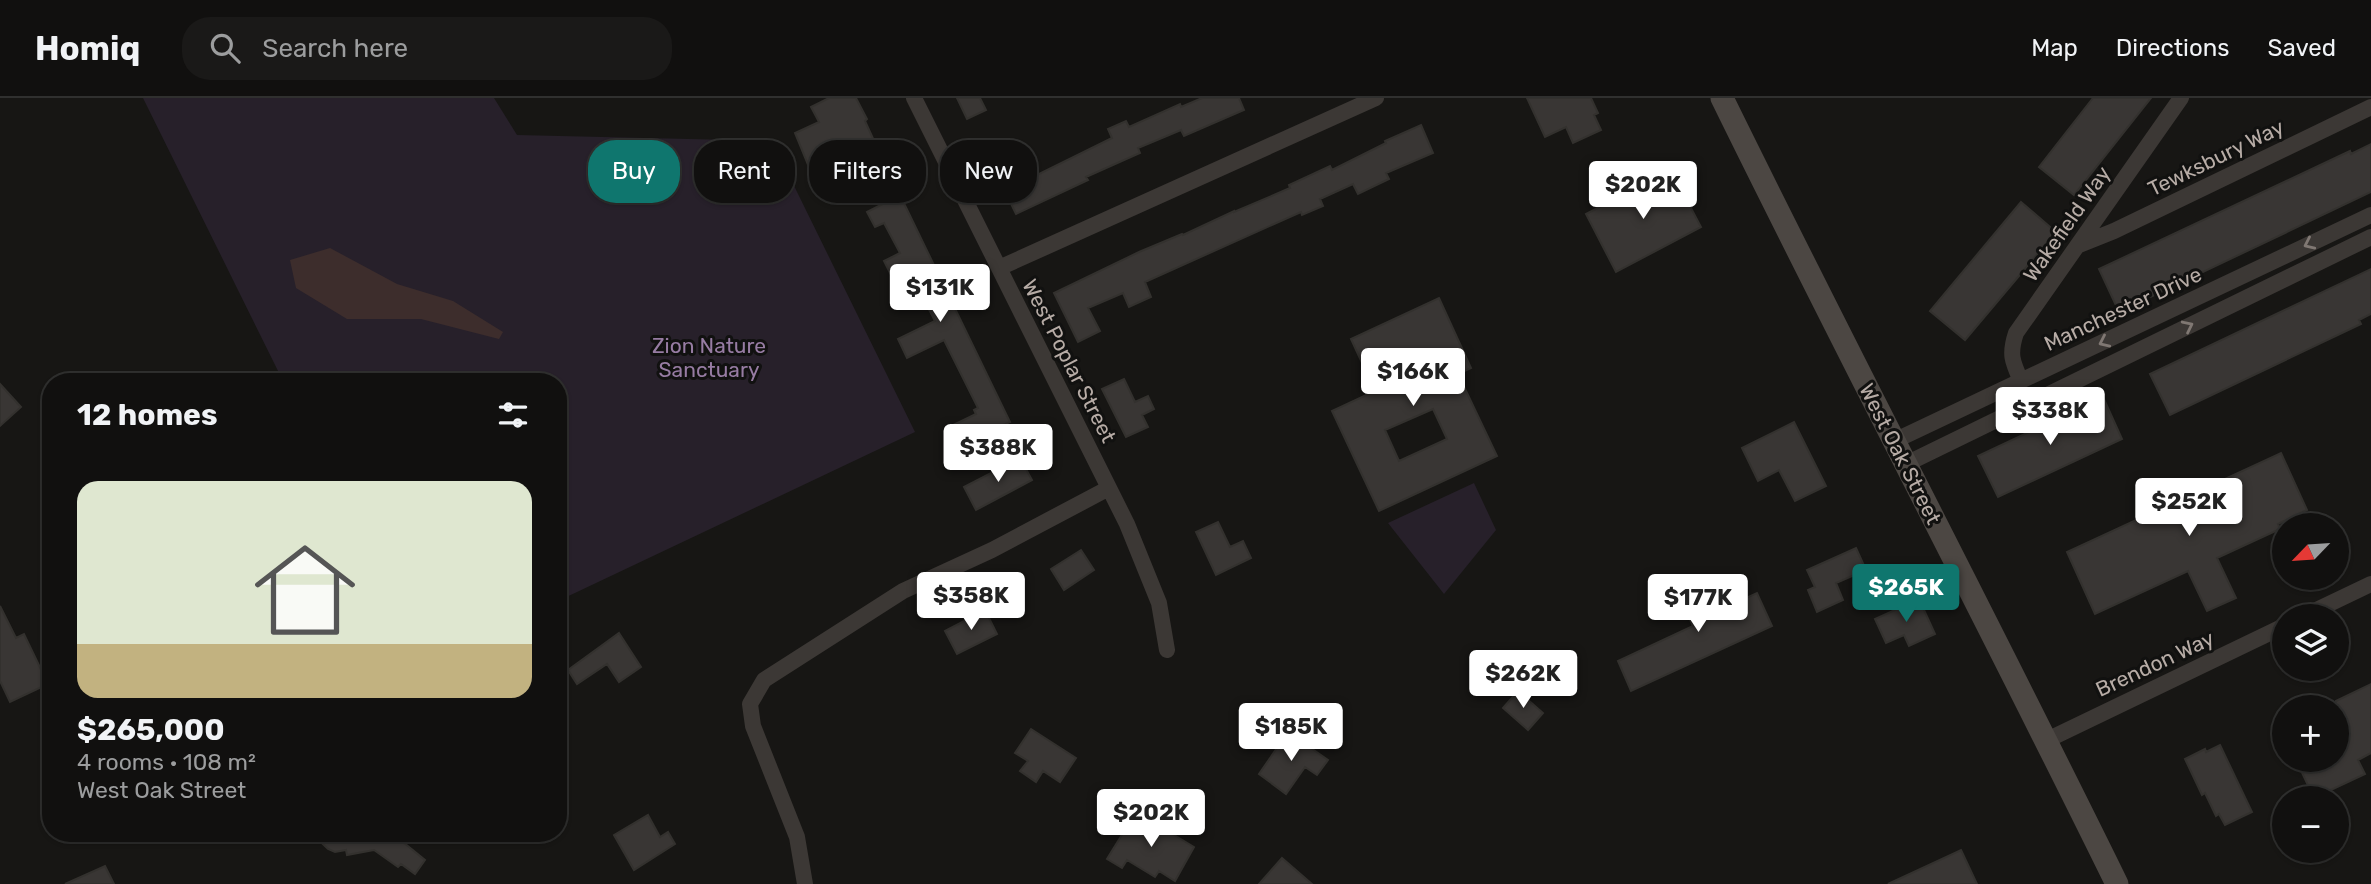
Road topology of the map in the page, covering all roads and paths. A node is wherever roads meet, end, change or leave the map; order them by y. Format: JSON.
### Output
{"nodes":[{"id":1,"x":914,"y":98,"type":"edge"},
{"id":2,"x":1376,"y":98,"type":"edge"},
{"id":3,"x":1722,"y":98,"type":"edge"},
{"id":4,"x":2181,"y":98,"type":"edge"},
{"id":5,"x":2371,"y":107,"type":"edge"},
{"id":6,"x":2371,"y":215,"type":"edge"},
{"id":7,"x":2371,"y":237,"type":"edge"},
{"id":8,"x":2079,"y":245,"type":"junction"},
{"id":9,"x":999,"y":268,"type":"junction"},
{"id":10,"x":2021,"y":381,"type":"junction"},
{"id":11,"x":1894,"y":441,"type":"junction"},
{"id":12,"x":1906,"y":464,"type":"junction"},
{"id":13,"x":1109,"y":488,"type":"junction"},
{"id":14,"x":2371,"y":584,"type":"edge"},
{"id":15,"x":2329,"y":604,"type":"edge"},
{"id":16,"x":2272,"y":632,"type":"edge"},
{"id":17,"x":1167,"y":650,"type":"dead end"},
{"id":18,"x":2045,"y":741,"type":"junction"},
{"id":19,"x":805,"y":884,"type":"edge"},
{"id":20,"x":2117,"y":884,"type":"edge"}],
"edges":[{"from":1,"to":9,"type":"street","name":"West Poplar Street"},
{"from":2,"to":9,"type":"street"},
{"from":3,"to":11,"type":"main road","name":"West Oak Street"},
{"from":4,"to":8,"type":"street","name":"Wakefield Way"},
{"from":5,"to":8,"type":"street","name":"Tewksbury Way"},
{"from":6,"to":10,"type":"street","name":"Manchester Drive","one_way":true},
{"from":12,"to":7,"type":"street","name":"Manchester Drive","one_way":true},
{"from":8,"to":10,"type":"street","name":"Wakefield Way"},
{"from":9,"to":13,"type":"street","name":"West Poplar Street"},
{"from":10,"to":11,"type":"street","name":"Manchester Drive"},
{"from":11,"to":12,"type":"main road","name":"West Oak Street"},
{"from":12,"to":18,"type":"main road","name":"West Oak Street"},
{"from":13,"to":17,"type":"street","name":"West Poplar Street"},
{"from":13,"to":19,"type":"street"},
{"from":14,"to":15,"type":"street"},
{"from":16,"to":18,"type":"street","name":"Brendon Way"},
{"from":18,"to":20,"type":"main road","name":"West Oak Street"}]}
